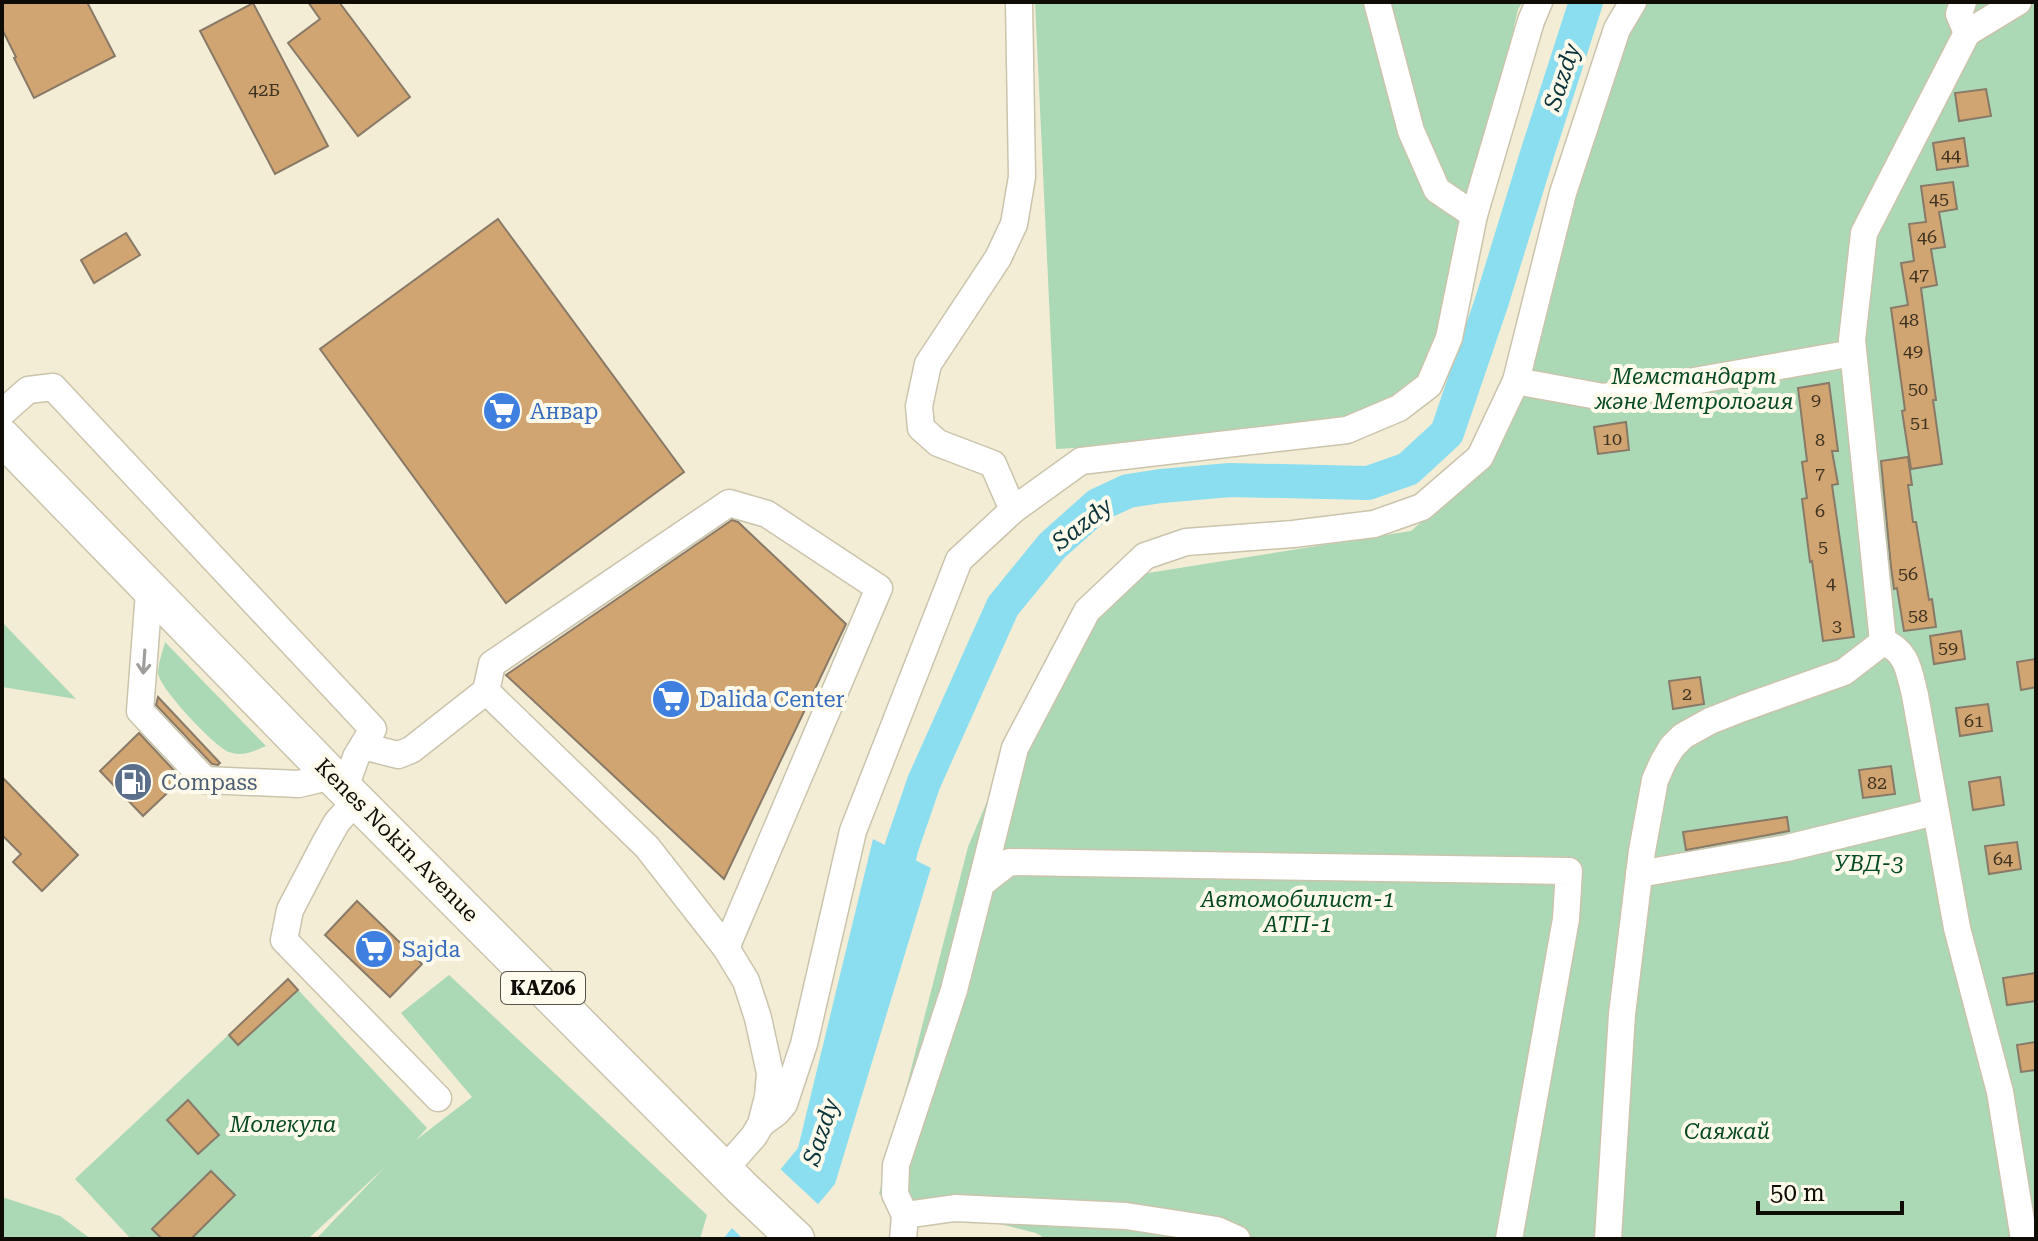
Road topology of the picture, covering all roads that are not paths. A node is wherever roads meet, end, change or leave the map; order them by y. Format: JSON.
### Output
{"nodes":[{"id":1,"x":1019,"y":2,"type":"edge"},
{"id":2,"x":1377,"y":2,"type":"edge"},
{"id":3,"x":1539,"y":2,"type":"edge"},
{"id":4,"x":1633,"y":2,"type":"edge"},
{"id":5,"x":1963,"y":2,"type":"edge"},
{"id":6,"x":2018,"y":2,"type":"edge"},
{"id":7,"x":1967,"y":33,"type":"junction"},
{"id":8,"x":1474,"y":215,"type":"junction"},
{"id":9,"x":1853,"y":353,"type":"junction"},
{"id":10,"x":1516,"y":381,"type":"junction"},
{"id":11,"x":2,"y":413,"type":"edge"},
{"id":12,"x":2,"y":437,"type":"edge"},
{"id":13,"x":1013,"y":510,"type":"junction"},
{"id":14,"x":145,"y":585,"type":"junction"},
{"id":15,"x":1883,"y":642,"type":"junction"},
{"id":16,"x":486,"y":691,"type":"junction"},
{"id":17,"x":363,"y":746,"type":"junction"},
{"id":18,"x":345,"y":788,"type":"junction"},
{"id":19,"x":1935,"y":812,"type":"junction"},
{"id":20,"x":1639,"y":874,"type":"junction"},
{"id":21,"x":981,"y":884,"type":"junction"},
{"id":22,"x":726,"y":948,"type":"junction"},
{"id":23,"x":438,"y":1098,"type":"dead end"},
{"id":24,"x":761,"y":1124,"type":"junction"},
{"id":25,"x":732,"y":1179,"type":"junction"},
{"id":26,"x":904,"y":1227,"type":"edge"},
{"id":27,"x":796,"y":1239,"type":"edge"},
{"id":28,"x":1237,"y":1239,"type":"edge"},
{"id":29,"x":1509,"y":1239,"type":"edge"},
{"id":30,"x":1608,"y":1239,"type":"edge"},
{"id":31,"x":2024,"y":1239,"type":"edge"}],
"edges":[{"from":1,"to":13,"type":"street"},
{"from":2,"to":8,"type":"street"},
{"from":3,"to":8,"type":"street"},
{"from":4,"to":10,"type":"street"},
{"from":5,"to":7,"type":"street"},
{"from":6,"to":7,"type":"street"},
{"from":7,"to":9,"type":"street"},
{"from":8,"to":13,"type":"street"},
{"from":9,"to":10,"type":"street"},
{"from":9,"to":15,"type":"street"},
{"from":10,"to":21,"type":"street"},
{"from":11,"to":17,"type":"street"},
{"from":12,"to":14,"type":"highway","name":"Kenes Nokin Avenue","number":"KАZ06"},
{"from":13,"to":24,"type":"street"},
{"from":14,"to":18,"type":"highway","name":"Kenes Nokin Avenue","number":"KАZ06"},
{"from":14,"to":18,"type":"street","one_way":true},
{"from":15,"to":19,"type":"street"},
{"from":15,"to":20,"type":"street"},
{"from":16,"to":17,"type":"street"},
{"from":16,"to":22,"type":"street"},
{"from":16,"to":22,"type":"street"},
{"from":17,"to":18,"type":"street"},
{"from":18,"to":23,"type":"street"},
{"from":18,"to":25,"type":"highway","name":"Kenes Nokin Avenue","number":"KАZ06"},
{"from":19,"to":20,"type":"street"},
{"from":19,"to":31,"type":"street"},
{"from":20,"to":30,"type":"street"},
{"from":21,"to":26,"type":"street"},
{"from":21,"to":29,"type":"street"},
{"from":22,"to":24,"type":"street"},
{"from":24,"to":25,"type":"street"},
{"from":25,"to":27,"type":"highway","name":"Kenes Nokin Avenue","number":"KАZ06"},
{"from":26,"to":28,"type":"street"}]}
